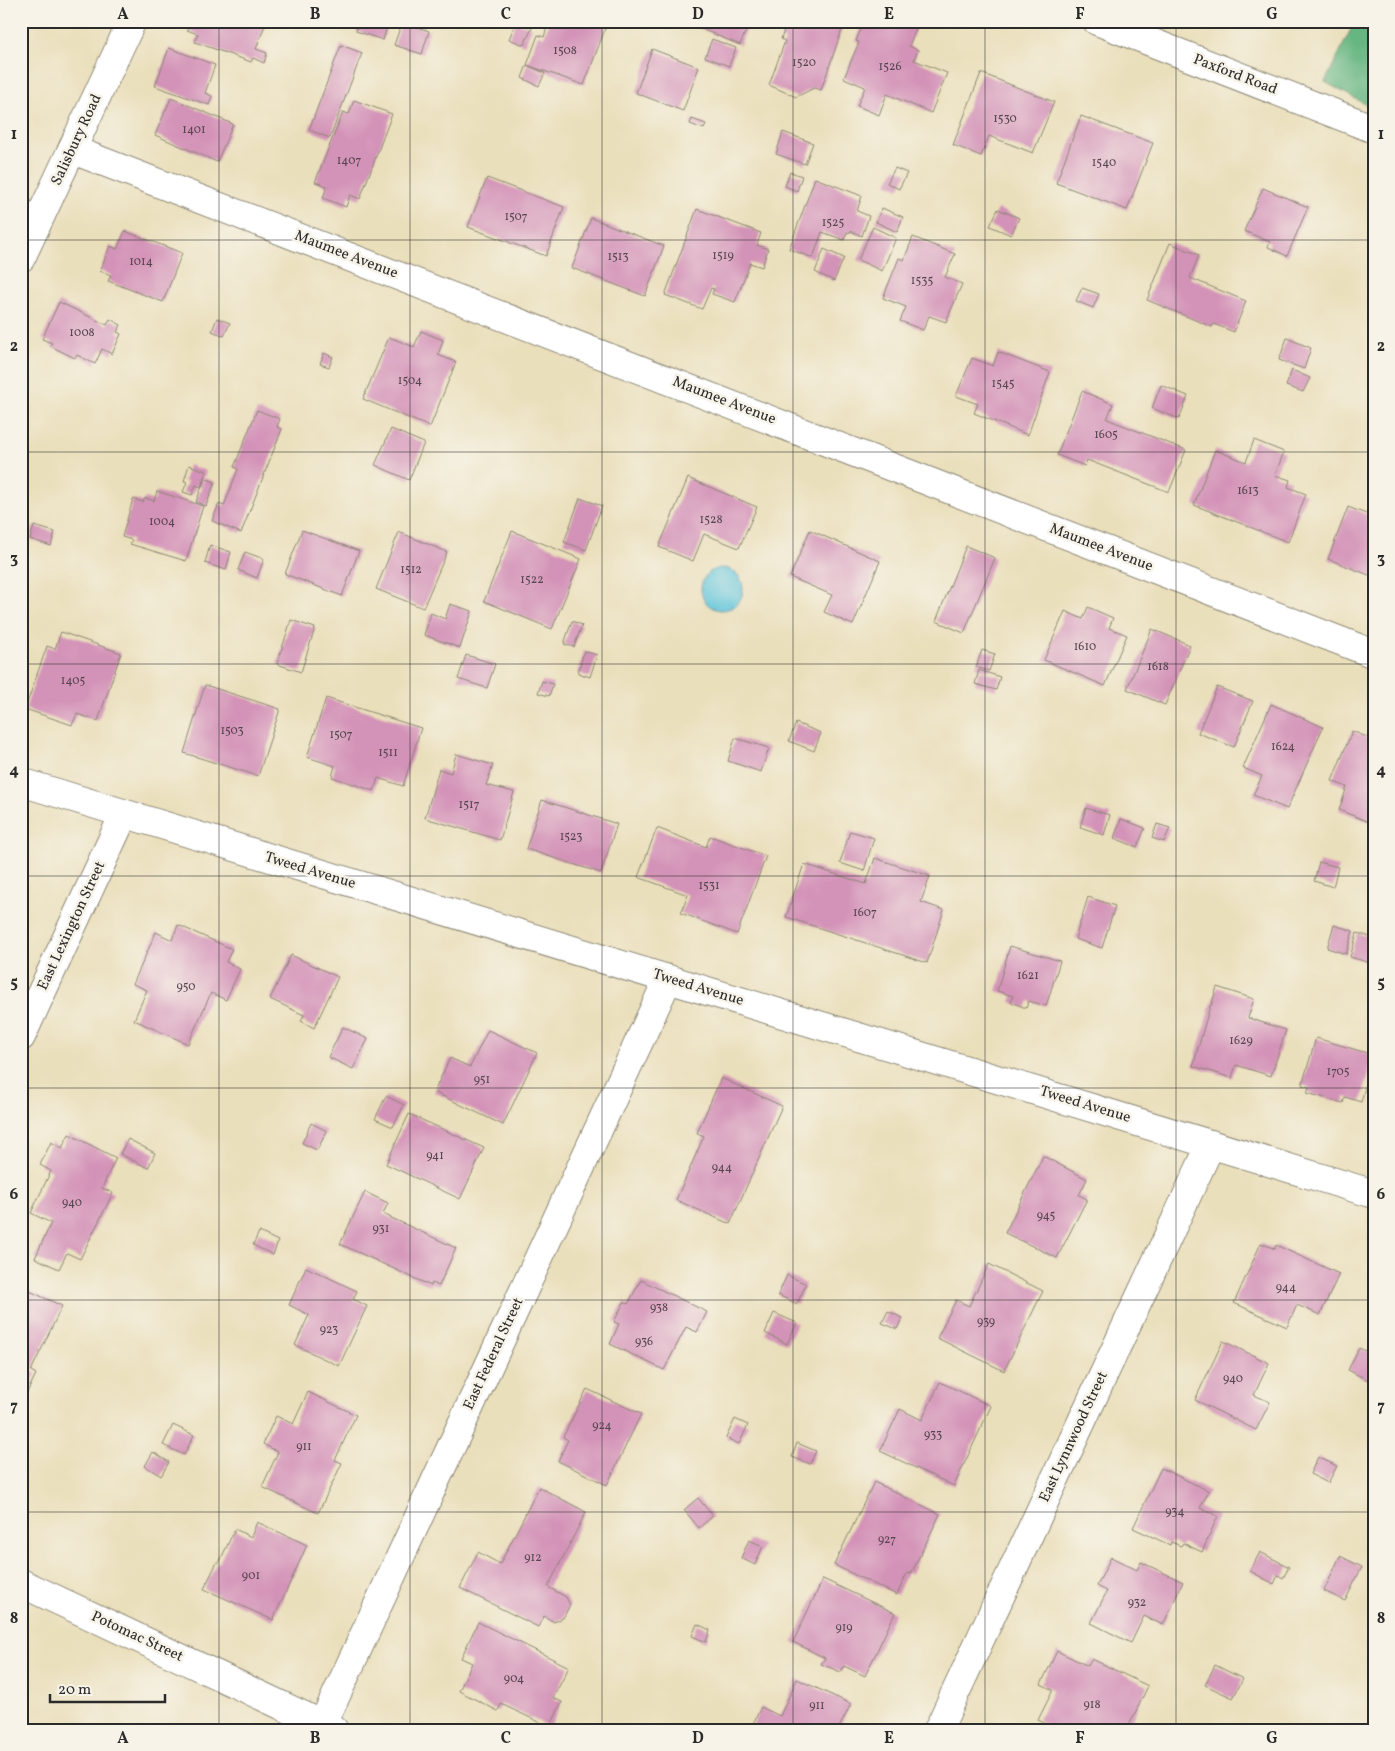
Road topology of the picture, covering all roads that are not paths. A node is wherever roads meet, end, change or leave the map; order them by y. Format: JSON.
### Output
{"nodes":[{"id":1,"x":132,"y":21,"type":"edge"},
{"id":2,"x":1097,"y":21,"type":"edge"},
{"id":3,"x":1374,"y":129,"type":"edge"},
{"id":4,"x":73,"y":150,"type":"junction"},
{"id":5,"x":21,"y":258,"type":"edge"},
{"id":6,"x":1374,"y":654,"type":"edge"},
{"id":7,"x":21,"y":782,"type":"edge"},
{"id":8,"x":124,"y":814,"type":"junction"},
{"id":9,"x":668,"y":979,"type":"junction"},
{"id":10,"x":21,"y":1037,"type":"edge"},
{"id":11,"x":1211,"y":1144,"type":"junction"},
{"id":12,"x":1374,"y":1194,"type":"edge"},
{"id":13,"x":21,"y":1583,"type":"edge"},
{"id":14,"x":325,"y":1728,"type":"edge"},
{"id":15,"x":938,"y":1730,"type":"edge"}],
"edges":[{"from":1,"to":4,"type":"street","name":"Salisbury Road"},
{"from":2,"to":3,"type":"street","name":"Paxford Road"},
{"from":4,"to":5,"type":"street","name":"Salisbury Road"},
{"from":4,"to":6,"type":"street","name":"Maumee Avenue"},
{"from":7,"to":8,"type":"street","name":"Tweed Avenue"},
{"from":8,"to":9,"type":"street","name":"Tweed Avenue"},
{"from":8,"to":10,"type":"street","name":"East Lexington Street"},
{"from":9,"to":11,"type":"street","name":"Tweed Avenue"},
{"from":9,"to":14,"type":"street","name":"East Federal Street"},
{"from":11,"to":12,"type":"street","name":"Tweed Avenue"},
{"from":11,"to":15,"type":"street","name":"East Lynnwood Street"},
{"from":13,"to":14,"type":"street","name":"Potomac Street"}]}
